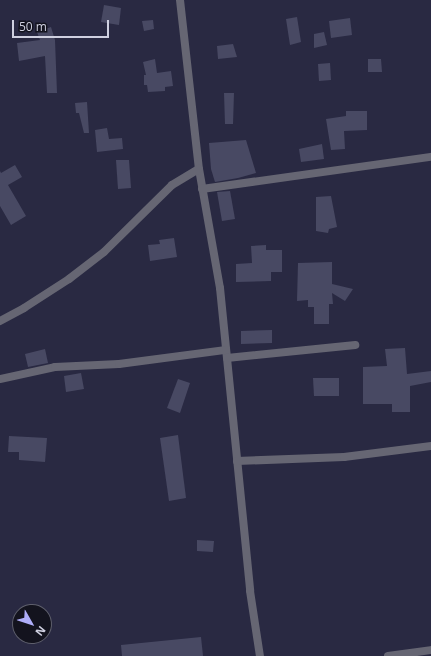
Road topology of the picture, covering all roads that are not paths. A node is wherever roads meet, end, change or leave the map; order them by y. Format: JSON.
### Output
{"nodes":[{"id":1,"x":180,"y":0,"type":"edge"},
{"id":2,"x":431,"y":157,"type":"edge"},
{"id":3,"x":199,"y":169,"type":"junction"},
{"id":4,"x":202,"y":189,"type":"junction"},
{"id":5,"x":0,"y":321,"type":"edge"},
{"id":6,"x":355,"y":344,"type":"dead end"},
{"id":7,"x":227,"y":354,"type":"junction"},
{"id":8,"x":0,"y":379,"type":"edge"},
{"id":9,"x":431,"y":446,"type":"edge"},
{"id":10,"x":237,"y":461,"type":"junction"},
{"id":11,"x":431,"y":650,"type":"edge"},
{"id":12,"x":260,"y":656,"type":"edge"},
{"id":13,"x":388,"y":656,"type":"edge"}],
"edges":[{"from":1,"to":3,"type":"street"},
{"from":2,"to":4,"type":"street"},
{"from":3,"to":4,"type":"street"},
{"from":3,"to":5,"type":"street"},
{"from":4,"to":7,"type":"street"},
{"from":6,"to":7,"type":"street"},
{"from":7,"to":8,"type":"street"},
{"from":7,"to":10,"type":"street"},
{"from":9,"to":10,"type":"street"},
{"from":10,"to":12,"type":"street"},
{"from":11,"to":13,"type":"street"}]}
